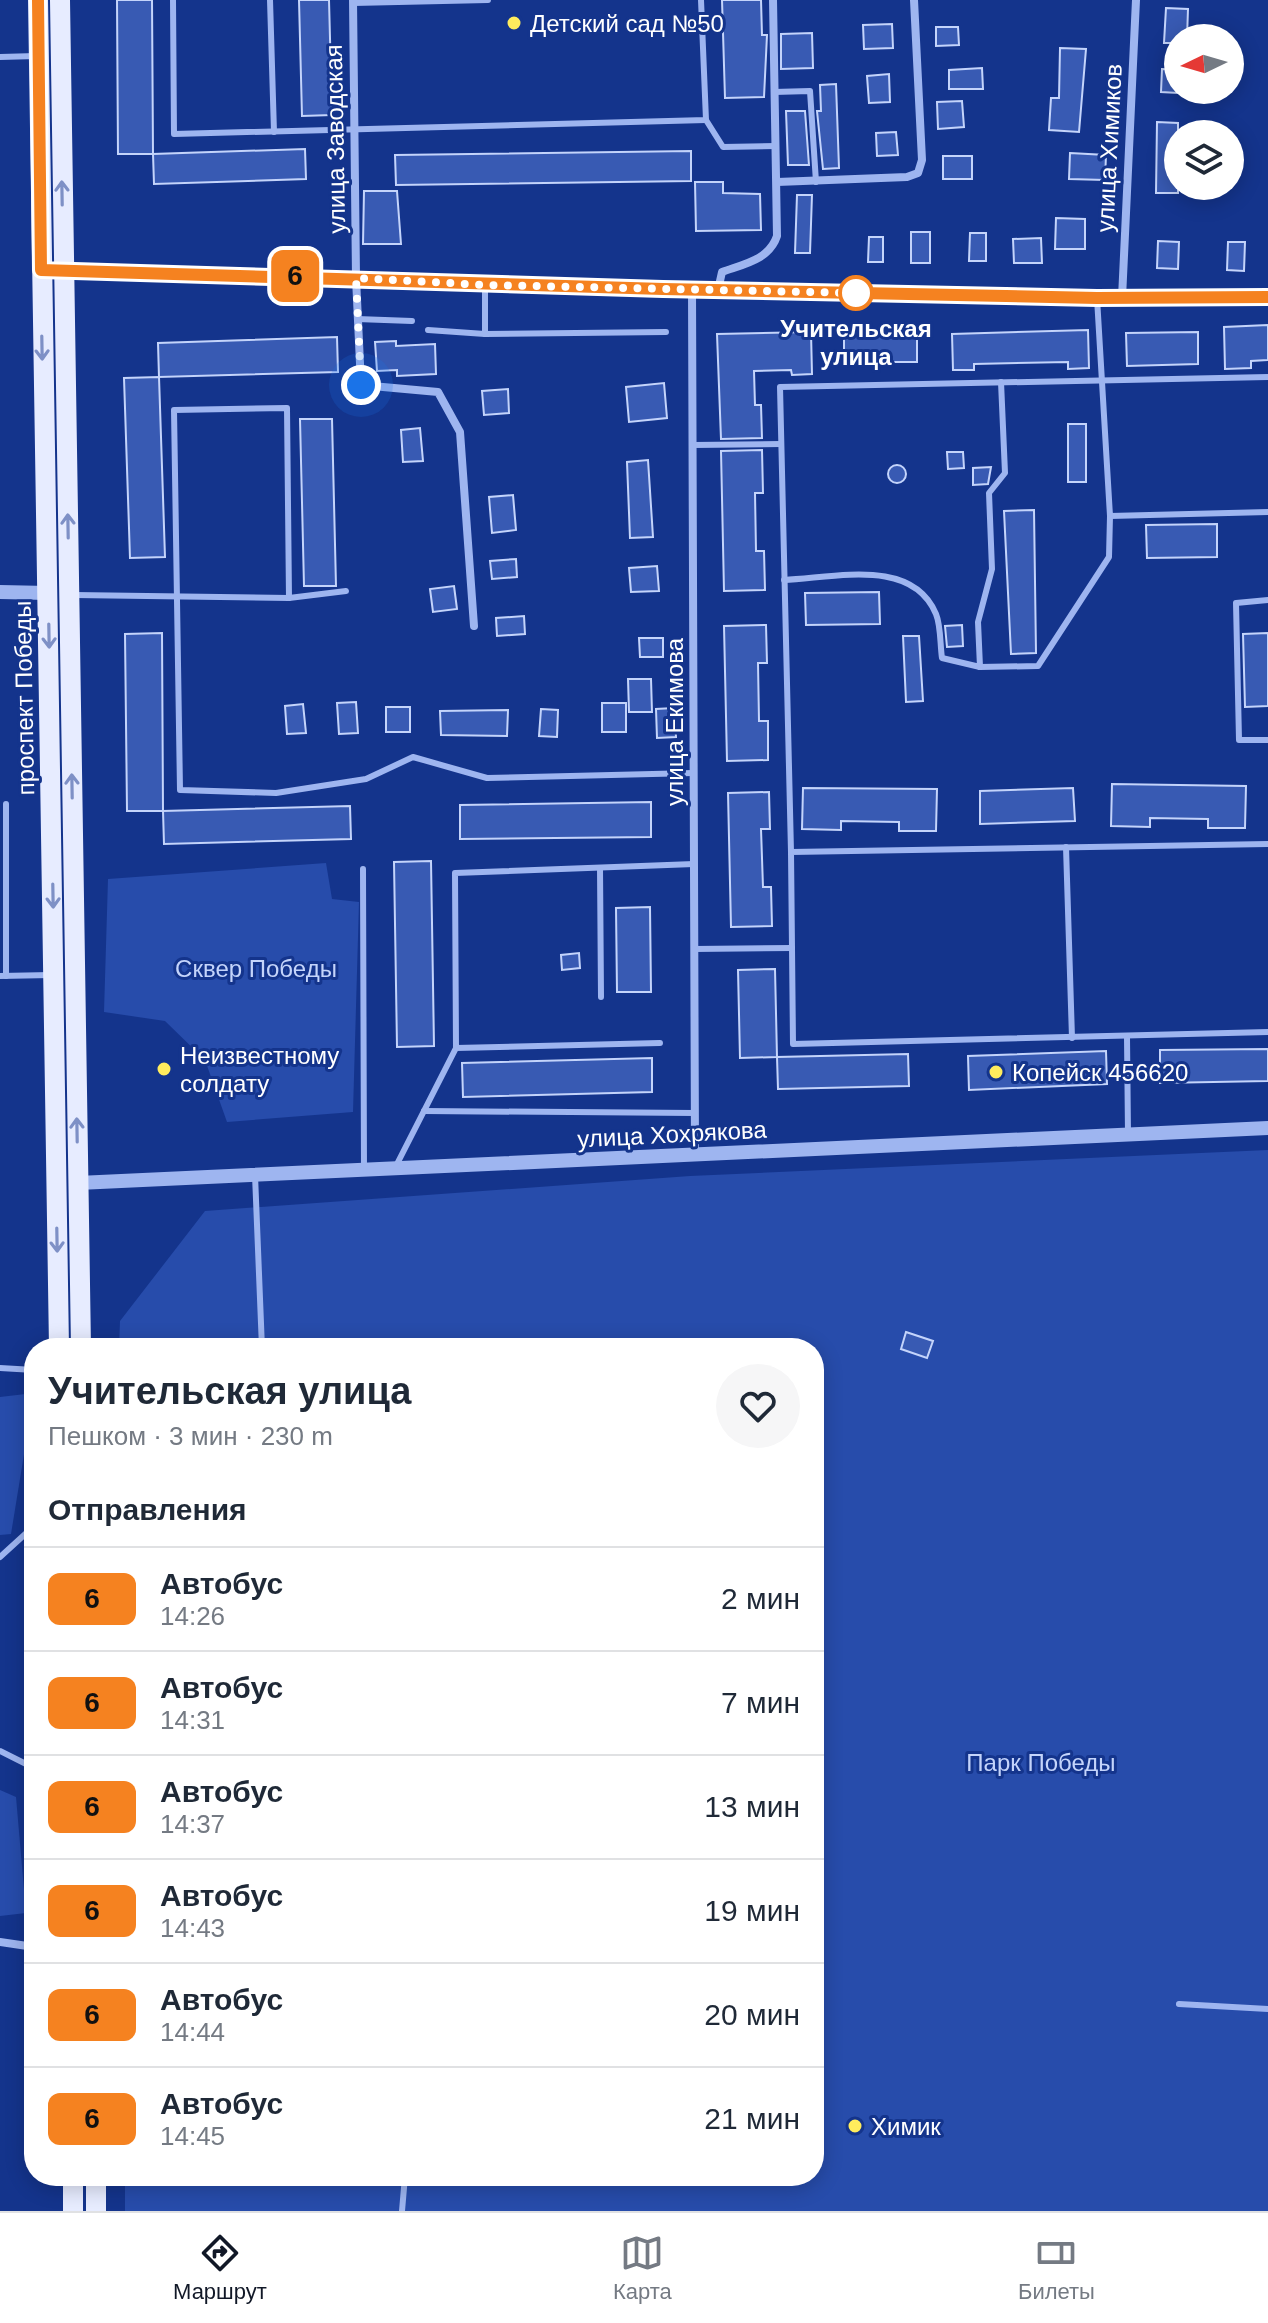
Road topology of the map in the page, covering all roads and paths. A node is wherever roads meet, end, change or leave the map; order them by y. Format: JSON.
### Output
{"nodes":[{"id":1,"x":38,"y":0,"type":"edge"},
{"id":2,"x":60,"y":0,"type":"edge"},
{"id":3,"x":173,"y":0,"type":"edge"},
{"id":4,"x":270,"y":0,"type":"edge"},
{"id":5,"x":488,"y":0,"type":"edge"},
{"id":6,"x":701,"y":0,"type":"edge"},
{"id":7,"x":773,"y":0,"type":"edge"},
{"id":8,"x":914,"y":0,"type":"edge"},
{"id":9,"x":1136,"y":0,"type":"edge"},
{"id":10,"x":353,"y":1,"type":"edge"},
{"id":11,"x":38,"y":56,"type":"junction"},
{"id":12,"x":0,"y":57,"type":"edge"},
{"id":13,"x":774,"y":92,"type":"junction"},
{"id":14,"x":706,"y":120,"type":"junction"},
{"id":15,"x":356,"y":129,"type":"junction"},
{"id":16,"x":274,"y":132,"type":"junction"},
{"id":17,"x":776,"y":146,"type":"junction"},
{"id":18,"x":777,"y":182,"type":"junction"},
{"id":19,"x":816,"y":182,"type":"junction"},
{"id":20,"x":41,"y":270,"type":"junction"},
{"id":21,"x":63,"y":271,"type":"junction"},
{"id":22,"x":356,"y":278,"type":"junction"},
{"id":23,"x":485,"y":285,"type":"junction"},
{"id":24,"x":692,"y":289,"type":"junction"},
{"id":25,"x":718,"y":290,"type":"junction"},
{"id":26,"x":1268,"y":297,"type":"edge"},
{"id":27,"x":1097,"y":298,"type":"junction"},
{"id":28,"x":1122,"y":298,"type":"junction"},
{"id":29,"x":357,"y":319,"type":"junction"},
{"id":30,"x":412,"y":321,"type":"dead end"},
{"id":31,"x":428,"y":330,"type":"dead end"},
{"id":32,"x":666,"y":332,"type":"dead end"},
{"id":33,"x":485,"y":334,"type":"junction"},
{"id":34,"x":1268,"y":377,"type":"edge"},
{"id":35,"x":1102,"y":379,"type":"junction"},
{"id":36,"x":1001,"y":382,"type":"junction"},
{"id":37,"x":781,"y":444,"type":"junction"},
{"id":38,"x":693,"y":445,"type":"junction"},
{"id":39,"x":1268,"y":512,"type":"edge"},
{"id":40,"x":1110,"y":516,"type":"junction"},
{"id":41,"x":784,"y":580,"type":"junction"},
{"id":42,"x":346,"y":591,"type":"dead end"},
{"id":43,"x":0,"y":592,"type":"edge"},
{"id":44,"x":58,"y":594,"type":"junction"},
{"id":45,"x":176,"y":597,"type":"junction"},
{"id":46,"x":289,"y":598,"type":"junction"},
{"id":47,"x":1268,"y":600,"type":"edge"},
{"id":48,"x":474,"y":626,"type":"dead end"},
{"id":49,"x":980,"y":667,"type":"junction"},
{"id":50,"x":1268,"y":740,"type":"edge"},
{"id":51,"x":694,"y":773,"type":"junction"},
{"id":52,"x":6,"y":804,"type":"dead end"},
{"id":53,"x":1268,"y":844,"type":"edge"},
{"id":54,"x":1066,"y":847,"type":"junction"},
{"id":55,"x":791,"y":852,"type":"junction"},
{"id":56,"x":694,"y":864,"type":"junction"},
{"id":57,"x":600,"y":868,"type":"junction"},
{"id":58,"x":363,"y":869,"type":"dead end"},
{"id":59,"x":792,"y":948,"type":"junction"},
{"id":60,"x":694,"y":949,"type":"junction"},
{"id":61,"x":55,"y":975,"type":"junction"},
{"id":62,"x":3,"y":976,"type":"edge"},
{"id":63,"x":601,"y":997,"type":"dead end"},
{"id":64,"x":1268,"y":1032,"type":"edge"},
{"id":65,"x":1127,"y":1037,"type":"junction"},
{"id":66,"x":1072,"y":1038,"type":"junction"},
{"id":67,"x":660,"y":1043,"type":"dead end"},
{"id":68,"x":456,"y":1048,"type":"junction"},
{"id":69,"x":424,"y":1111,"type":"junction"},
{"id":70,"x":695,"y":1113,"type":"junction"},
{"id":71,"x":1268,"y":1128,"type":"edge"},
{"id":72,"x":1128,"y":1134,"type":"junction"},
{"id":73,"x":695,"y":1155,"type":"junction"},
{"id":74,"x":395,"y":1169,"type":"junction"},
{"id":75,"x":364,"y":1170,"type":"junction"},
{"id":76,"x":255,"y":1175,"type":"junction"},
{"id":77,"x":78,"y":1183,"type":"junction"},
{"id":78,"x":55,"y":1184,"type":"junction"},
{"id":79,"x":59,"y":1338,"type":"edge"},
{"id":80,"x":81,"y":1338,"type":"edge"},
{"id":81,"x":262,"y":1338,"type":"edge"},
{"id":82,"x":0,"y":1368,"type":"edge"},
{"id":83,"x":24,"y":1369,"type":"edge"},
{"id":84,"x":24,"y":1535,"type":"edge"},
{"id":85,"x":0,"y":1557,"type":"edge"},
{"id":86,"x":0,"y":1751,"type":"edge"},
{"id":87,"x":24,"y":1763,"type":"edge"},
{"id":88,"x":0,"y":1942,"type":"edge"},
{"id":89,"x":24,"y":1946,"type":"edge"},
{"id":90,"x":1179,"y":2004,"type":"dead end"},
{"id":91,"x":1268,"y":2009,"type":"edge"},
{"id":92,"x":73,"y":2186,"type":"edge"},
{"id":93,"x":96,"y":2186,"type":"edge"},
{"id":94,"x":404,"y":2186,"type":"edge"},
{"id":95,"x":73,"y":2211,"type":"edge"},
{"id":96,"x":96,"y":2211,"type":"edge"},
{"id":97,"x":402,"y":2211,"type":"edge"}],
"edges":[{"from":1,"to":11,"type":"main road","name":"проспект Победы"},
{"from":21,"to":2,"type":"main road","name":"проспект Победы","one_way":true},
{"from":3,"to":16,"type":"lane"},
{"from":4,"to":16,"type":"lane"},
{"from":5,"to":10,"type":"lane"},
{"from":6,"to":14,"type":"lane"},
{"from":7,"to":13,"type":"street"},
{"from":8,"to":19,"type":"street"},
{"from":9,"to":28,"type":"street","name":"улица Химиков"},
{"from":10,"to":15,"type":"street","name":"улица Заводская"},
{"from":11,"to":12,"type":"lane"},
{"from":11,"to":20,"type":"main road","name":"проспект Победы"},
{"from":13,"to":17,"type":"street"},
{"from":13,"to":19,"type":"lane"},
{"from":14,"to":15,"type":"lane"},
{"from":14,"to":17,"type":"lane"},
{"from":15,"to":16,"type":"lane"},
{"from":15,"to":22,"type":"street","name":"улица Заводская"},
{"from":17,"to":18,"type":"street"},
{"from":18,"to":19,"type":"street"},
{"from":18,"to":25,"type":"street"},
{"from":20,"to":21,"type":"main road"},
{"from":20,"to":44,"type":"main road","name":"проспект Победы","one_way":true},
{"from":21,"to":22,"type":"street"},
{"from":44,"to":21,"type":"main road","name":"проспект Победы","one_way":true},
{"from":22,"to":23,"type":"street"},
{"from":22,"to":29,"type":"street","name":"улица Заводская"},
{"from":23,"to":24,"type":"street"},
{"from":23,"to":33,"type":"lane"},
{"from":24,"to":25,"type":"street"},
{"from":24,"to":38,"type":"street","name":"улица Екимова"},
{"from":25,"to":27,"type":"street"},
{"from":26,"to":28,"type":"street"},
{"from":27,"to":28,"type":"street"},
{"from":27,"to":35,"type":"lane"},
{"from":29,"to":30,"type":"lane"},
{"from":29,"to":48,"type":"street","name":"улица Заводская"},
{"from":31,"to":33,"type":"lane"},
{"from":32,"to":33,"type":"lane"},
{"from":34,"to":35,"type":"lane"},
{"from":35,"to":36,"type":"lane"},
{"from":35,"to":40,"type":"lane"},
{"from":36,"to":37,"type":"lane"},
{"from":36,"to":49,"type":"lane"},
{"from":37,"to":38,"type":"lane"},
{"from":37,"to":41,"type":"lane"},
{"from":38,"to":51,"type":"street","name":"улица Екимова"},
{"from":39,"to":40,"type":"lane"},
{"from":40,"to":49,"type":"lane"},
{"from":41,"to":49,"type":"lane"},
{"from":41,"to":55,"type":"lane"},
{"from":42,"to":46,"type":"lane"},
{"from":43,"to":44,"type":"street"},
{"from":44,"to":45,"type":"lane"},
{"from":44,"to":61,"type":"main road","name":"проспект Победы","one_way":true},
{"from":77,"to":44,"type":"main road","name":"проспект Победы","one_way":true},
{"from":45,"to":46,"type":"lane"},
{"from":45,"to":46,"type":"lane"},
{"from":45,"to":51,"type":"lane"},
{"from":47,"to":50,"type":"lane"},
{"from":51,"to":56,"type":"street","name":"улица Екимова"},
{"from":52,"to":62,"type":"lane"},
{"from":53,"to":54,"type":"lane"},
{"from":54,"to":55,"type":"lane"},
{"from":54,"to":66,"type":"lane"},
{"from":55,"to":59,"type":"lane"},
{"from":56,"to":57,"type":"lane"},
{"from":56,"to":60,"type":"street","name":"улица Екимова"},
{"from":57,"to":63,"type":"lane"},
{"from":57,"to":68,"type":"lane"},
{"from":58,"to":75,"type":"lane"},
{"from":59,"to":60,"type":"lane"},
{"from":59,"to":66,"type":"lane"},
{"from":60,"to":70,"type":"street","name":"улица Екимова"},
{"from":61,"to":62,"type":"lane"},
{"from":61,"to":78,"type":"main road","name":"проспект Победы"},
{"from":64,"to":65,"type":"lane"},
{"from":65,"to":66,"type":"lane"},
{"from":65,"to":72,"type":"lane"},
{"from":67,"to":68,"type":"lane"},
{"from":68,"to":69,"type":"lane"},
{"from":69,"to":70,"type":"lane"},
{"from":69,"to":74,"type":"lane"},
{"from":70,"to":73,"type":"street","name":"улица Екимова"},
{"from":71,"to":72,"type":"street","name":"улица Хохрякова"},
{"from":72,"to":73,"type":"street","name":"улица Хохрякова"},
{"from":73,"to":74,"type":"street","name":"улица Хохрякова"},
{"from":74,"to":75,"type":"street","name":"улица Хохрякова"},
{"from":75,"to":76,"type":"street","name":"улица Хохрякова"},
{"from":76,"to":77,"type":"street","name":"улица Хохрякова"},
{"from":76,"to":81,"type":"lane"},
{"from":77,"to":78,"type":"main road"},
{"from":77,"to":80,"type":"main road","name":"проспект Победы"},
{"from":78,"to":79,"type":"main road","name":"проспект Победы","one_way":true},
{"from":82,"to":83,"type":"lane"},
{"from":84,"to":85,"type":"lane"},
{"from":86,"to":87,"type":"lane"},
{"from":88,"to":89,"type":"street"},
{"from":90,"to":91,"type":"lane"},
{"from":92,"to":95,"type":"main road"},
{"from":93,"to":96,"type":"main road"},
{"from":94,"to":97,"type":"lane"}]}
